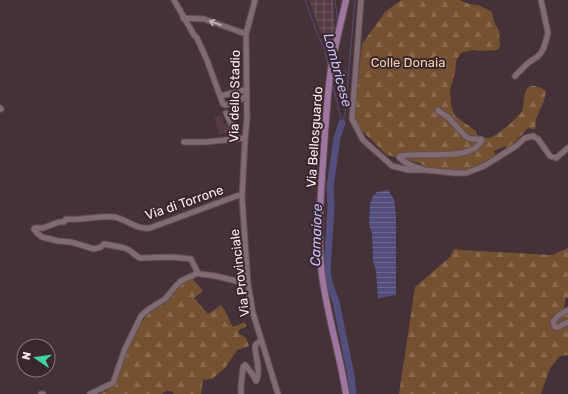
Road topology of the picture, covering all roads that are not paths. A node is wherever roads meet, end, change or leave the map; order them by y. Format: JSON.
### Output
{"nodes":[{"id":1,"x":174,"y":0,"type":"edge"},
{"id":2,"x":255,"y":0,"type":"edge"},
{"id":3,"x":346,"y":0,"type":"edge"},
{"id":4,"x":361,"y":0,"type":"edge"},
{"id":5,"x":541,"y":0,"type":"edge"},
{"id":6,"x":184,"y":18,"type":"junction"},
{"id":7,"x":246,"y":34,"type":"junction"},
{"id":8,"x":515,"y":76,"type":"dead end"},
{"id":9,"x":247,"y":89,"type":"junction"},
{"id":10,"x":221,"y":96,"type":"junction"},
{"id":11,"x":247,"y":96,"type":"junction"},
{"id":12,"x":438,"y":110,"type":"dead end"},
{"id":13,"x":226,"y":113,"type":"dead end"},
{"id":14,"x":238,"y":138,"type":"junction"},
{"id":15,"x":245,"y":138,"type":"junction"},
{"id":16,"x":184,"y":142,"type":"dead end"},
{"id":17,"x":568,"y":148,"type":"edge"},
{"id":18,"x":425,"y":170,"type":"junction"},
{"id":19,"x":242,"y":194,"type":"junction"},
{"id":20,"x":198,"y":273,"type":"junction"},
{"id":21,"x":248,"y":284,"type":"junction"},
{"id":22,"x":568,"y":310,"type":"edge"},
{"id":23,"x":568,"y":322,"type":"edge"},
{"id":24,"x":261,"y":341,"type":"junction"},
{"id":25,"x":90,"y":394,"type":"edge"},
{"id":26,"x":241,"y":394,"type":"edge"},
{"id":27,"x":278,"y":394,"type":"edge"},
{"id":28,"x":346,"y":394,"type":"edge"}],
"edges":[{"from":1,"to":6,"type":"street"},
{"from":2,"to":7,"type":"street","name":"Via dello Stadio"},
{"from":3,"to":28,"type":"main road","name":"Via Bellosguardo"},
{"from":4,"to":18,"type":"street"},
{"from":5,"to":8,"type":"street"},
{"from":7,"to":6,"type":"street","one_way":true},
{"from":6,"to":10,"type":"street"},
{"from":7,"to":9,"type":"street","name":"Via dello Stadio"},
{"from":9,"to":10,"type":"street"},
{"from":9,"to":11,"type":"street","name":"Via dello Stadio"},
{"from":10,"to":11,"type":"street"},
{"from":11,"to":15,"type":"street","name":"Via dello Stadio"},
{"from":12,"to":18,"type":"street"},
{"from":13,"to":14,"type":"street"},
{"from":14,"to":15,"type":"street"},
{"from":14,"to":16,"type":"street"},
{"from":15,"to":19,"type":"street","name":"Via dello Stadio"},
{"from":17,"to":18,"type":"street"},
{"from":19,"to":20,"type":"street","name":"Via di Torrone"},
{"from":19,"to":21,"type":"street","name":"Via Provinciale"},
{"from":20,"to":21,"type":"street"},
{"from":20,"to":25,"type":"street"},
{"from":21,"to":24,"type":"street","name":"Via Provinciale"},
{"from":22,"to":23,"type":"street"},
{"from":24,"to":26,"type":"street"},
{"from":24,"to":27,"type":"street","name":"Via Provinciale"}]}
